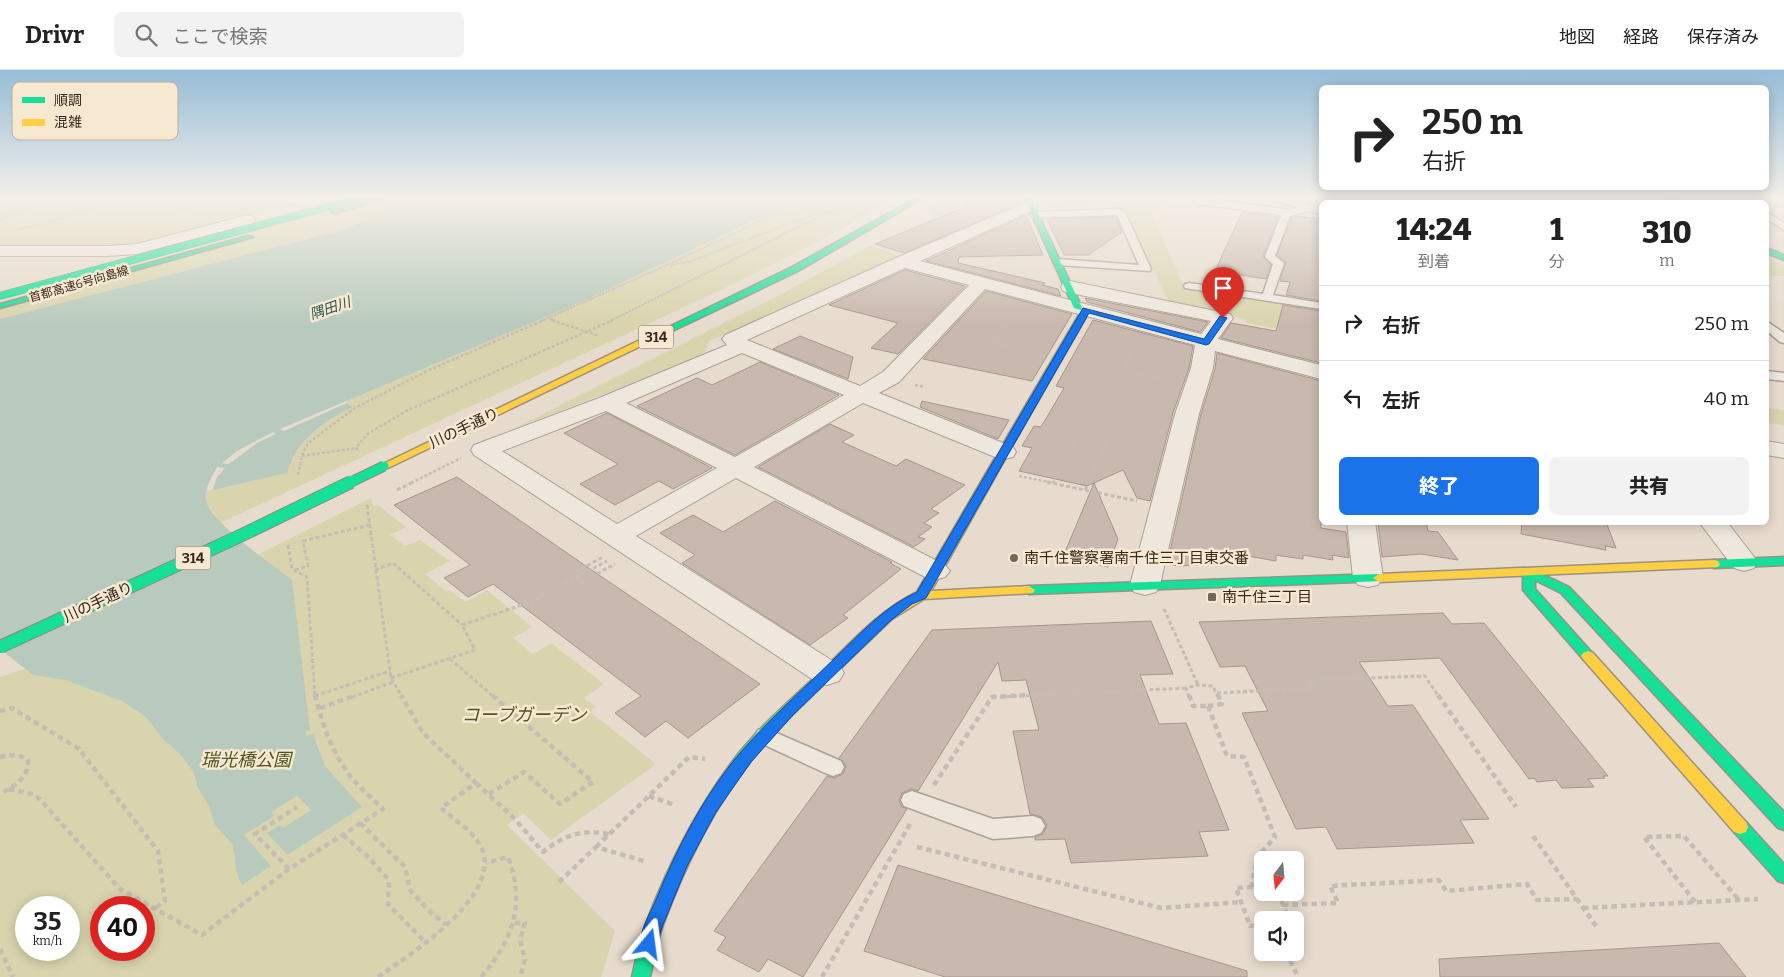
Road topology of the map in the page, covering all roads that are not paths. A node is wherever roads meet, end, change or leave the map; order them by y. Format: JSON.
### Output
{"nodes":[{"id":1,"x":192,"y":239,"type":"edge"},
{"id":2,"x":207,"y":239,"type":"edge"},
{"id":3,"x":238,"y":239,"type":"edge"},
{"id":4,"x":847,"y":239,"type":"edge"},
{"id":5,"x":954,"y":239,"type":"edge"},
{"id":6,"x":1047,"y":239,"type":"edge"},
{"id":7,"x":1132,"y":239,"type":"edge"},
{"id":8,"x":1276,"y":239,"type":"edge"},
{"id":9,"x":0,"y":251,"type":"edge"},
{"id":10,"x":1769,"y":251,"type":"edge"},
{"id":11,"x":1784,"y":258,"type":"edge"},
{"id":12,"x":902,"y":262,"type":"junction"},
{"id":13,"x":1058,"y":262,"type":"junction"},
{"id":14,"x":980,"y":284,"type":"junction"},
{"id":15,"x":1189,"y":286,"type":"dead end"},
{"id":16,"x":1070,"y":287,"type":"junction"},
{"id":17,"x":0,"y":294,"type":"edge"},
{"id":18,"x":1267,"y":298,"type":"junction"},
{"id":19,"x":0,"y":306,"type":"edge"},
{"id":20,"x":1319,"y":306,"type":"edge"},
{"id":21,"x":1082,"y":309,"type":"junction"},
{"id":22,"x":1769,"y":326,"type":"edge"},
{"id":23,"x":1784,"y":338,"type":"edge"},
{"id":24,"x":1206,"y":342,"type":"junction"},
{"id":25,"x":742,"y":346,"type":"junction"},
{"id":26,"x":1319,"y":371,"type":"edge"},
{"id":27,"x":1776,"y":376,"type":"edge"},
{"id":28,"x":1784,"y":390,"type":"edge"},
{"id":29,"x":862,"y":396,"type":"junction"},
{"id":30,"x":607,"y":403,"type":"junction"},
{"id":31,"x":1769,"y":448,"type":"edge"},
{"id":32,"x":1784,"y":451,"type":"edge"},
{"id":33,"x":1004,"y":452,"type":"junction"},
{"id":34,"x":737,"y":468,"type":"junction"},
{"id":35,"x":1361,"y":525,"type":"edge"},
{"id":36,"x":1714,"y":525,"type":"edge"},
{"id":37,"x":617,"y":550,"type":"junction"},
{"id":38,"x":1784,"y":561,"type":"edge"},
{"id":39,"x":1744,"y":562,"type":"junction"},
{"id":40,"x":935,"y":571,"type":"junction"},
{"id":41,"x":1529,"y":572,"type":"junction"},
{"id":42,"x":1368,"y":578,"type":"junction"},
{"id":43,"x":1145,"y":585,"type":"junction"},
{"id":44,"x":922,"y":595,"type":"junction"},
{"id":45,"x":0,"y":647,"type":"edge"},
{"id":46,"x":827,"y":673,"type":"junction"},
{"id":47,"x":765,"y":736,"type":"junction"},
{"id":48,"x":833,"y":767,"type":"dead end"},
{"id":49,"x":917,"y":802,"type":"road end"},
{"id":50,"x":1784,"y":823,"type":"edge"},
{"id":51,"x":1032,"y":826,"type":"dead end"},
{"id":52,"x":1784,"y":876,"type":"edge"},
{"id":53,"x":641,"y":977,"type":"edge"}],
"edges":[{"from":1,"to":17,"type":"main road","name":"首都高速6号向島線","bridge":true},
{"from":2,"to":9,"type":"street"},
{"from":3,"to":19,"type":"main road","name":"首都高速6号向島線"},
{"from":4,"to":45,"type":"main road","name":"川の手通り","number":"314","bridge":true},
{"from":5,"to":12,"type":"street"},
{"from":6,"to":13,"type":"main road"},
{"from":7,"to":13,"type":"lane"},
{"from":8,"to":18,"type":"lane"},
{"from":10,"to":11,"type":"main road"},
{"from":12,"to":14,"type":"street"},
{"from":12,"to":25,"type":"street"},
{"from":13,"to":16,"type":"main road"},
{"from":14,"to":21,"type":"street"},
{"from":14,"to":29,"type":"street"},
{"from":15,"to":18,"type":"lane"},
{"from":16,"to":21,"type":"main road"},
{"from":16,"to":24,"type":"street"},
{"from":18,"to":20,"type":"lane"},
{"from":21,"to":24,"type":"street"},
{"from":21,"to":33,"type":"main road"},
{"from":22,"to":23,"type":"lane"},
{"from":24,"to":26,"type":"street"},
{"from":24,"to":43,"type":"street"},
{"from":25,"to":29,"type":"street"},
{"from":25,"to":30,"type":"street"},
{"from":27,"to":28,"type":"lane"},
{"from":29,"to":33,"type":"street"},
{"from":29,"to":34,"type":"street"},
{"from":30,"to":34,"type":"street"},
{"from":30,"to":37,"type":"street"},
{"from":31,"to":32,"type":"street"},
{"from":33,"to":40,"type":"main road"},
{"from":34,"to":37,"type":"street"},
{"from":34,"to":40,"type":"street"},
{"from":35,"to":42,"type":"street"},
{"from":36,"to":39,"type":"street"},
{"from":37,"to":46,"type":"street"},
{"from":38,"to":39,"type":"main road"},
{"from":39,"to":41,"type":"main road"},
{"from":40,"to":44,"type":"main road"},
{"from":41,"to":42,"type":"main road"},
{"from":41,"to":50,"type":"main road"},
{"from":41,"to":52,"type":"main road"},
{"from":42,"to":43,"type":"main road"},
{"from":43,"to":44,"type":"main road"},
{"from":44,"to":46,"type":"main road"},
{"from":46,"to":47,"type":"main road"},
{"from":47,"to":48,"type":"lane"},
{"from":47,"to":53,"type":"main road"},
{"from":49,"to":51,"type":"lane"}]}
